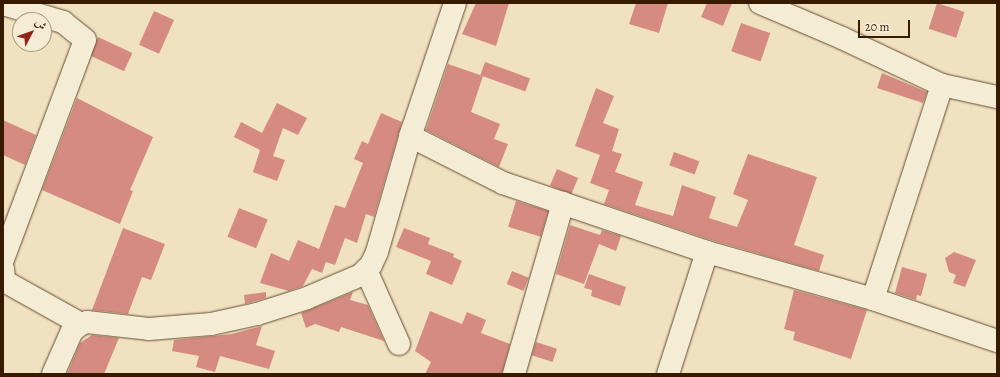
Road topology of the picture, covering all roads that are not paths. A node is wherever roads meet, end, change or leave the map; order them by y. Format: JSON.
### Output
{"nodes":[{"id":1,"x":455,"y":3,"type":"edge"},
{"id":2,"x":760,"y":3,"type":"edge"},
{"id":3,"x":3,"y":4,"type":"edge"},
{"id":4,"x":942,"y":85,"type":"junction"},
{"id":5,"x":997,"y":97,"type":"edge"},
{"id":6,"x":410,"y":136,"type":"junction"},
{"id":7,"x":563,"y":203,"type":"junction"},
{"id":8,"x":707,"y":252,"type":"junction"},
{"id":9,"x":3,"y":259,"type":"edge"},
{"id":10,"x":3,"y":269,"type":"edge"},
{"id":11,"x":366,"y":270,"type":"junction"},
{"id":12,"x":873,"y":299,"type":"junction"},
{"id":13,"x":81,"y":324,"type":"junction"},
{"id":14,"x":997,"y":341,"type":"edge"},
{"id":15,"x":399,"y":344,"type":"dead end"},
{"id":16,"x":53,"y":374,"type":"edge"},
{"id":17,"x":514,"y":374,"type":"edge"},
{"id":18,"x":668,"y":374,"type":"edge"}],
"edges":[{"from":1,"to":6,"type":"street"},
{"from":2,"to":4,"type":"street"},
{"from":3,"to":9,"type":"street"},
{"from":4,"to":5,"type":"street"},
{"from":4,"to":12,"type":"street"},
{"from":6,"to":7,"type":"street"},
{"from":6,"to":11,"type":"street"},
{"from":7,"to":8,"type":"street"},
{"from":7,"to":17,"type":"street"},
{"from":8,"to":12,"type":"street"},
{"from":8,"to":18,"type":"street"},
{"from":10,"to":13,"type":"street"},
{"from":11,"to":13,"type":"street"},
{"from":11,"to":15,"type":"street"},
{"from":12,"to":14,"type":"street"},
{"from":13,"to":16,"type":"street"}]}
